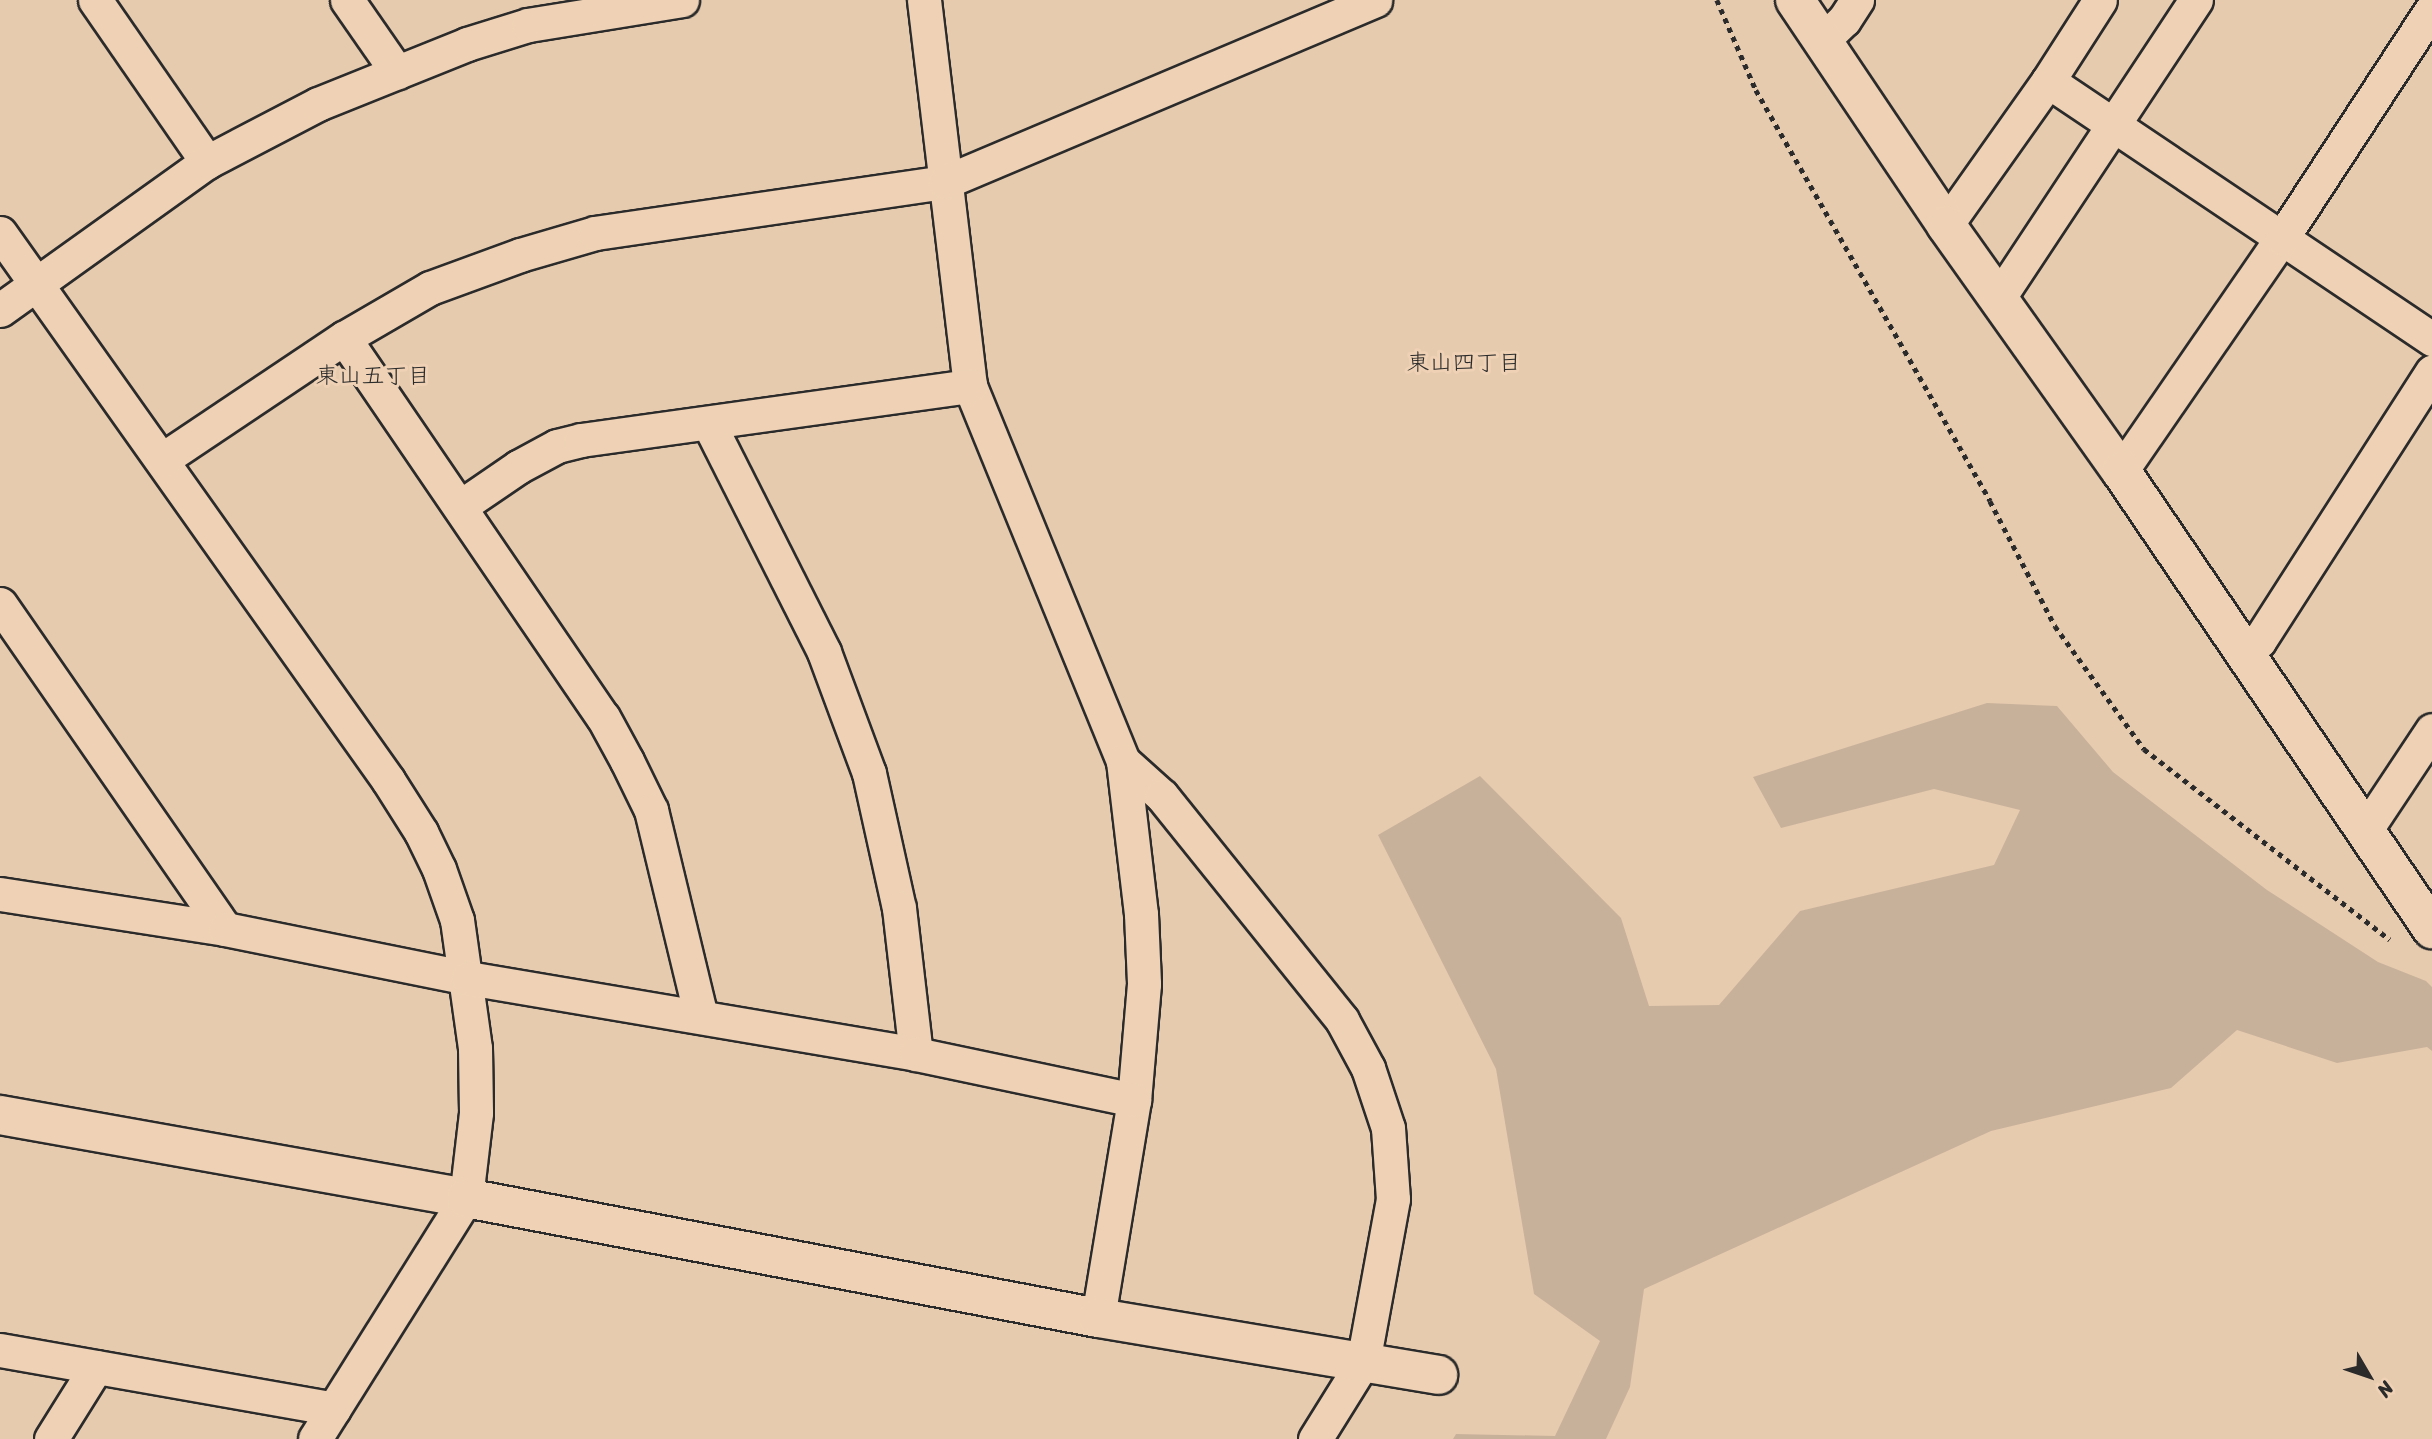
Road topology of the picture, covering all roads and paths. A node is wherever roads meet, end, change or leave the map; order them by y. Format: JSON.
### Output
{"nodes":[{"id":1,"x":95,"y":0,"type":"edge"},
{"id":2,"x":346,"y":0,"type":"edge"},
{"id":3,"x":682,"y":0,"type":"edge"},
{"id":4,"x":924,"y":0,"type":"edge"},
{"id":5,"x":1375,"y":0,"type":"edge"},
{"id":6,"x":1717,"y":0,"type":"edge"},
{"id":7,"x":1795,"y":0,"type":"edge"},
{"id":8,"x":1857,"y":0,"type":"edge"},
{"id":9,"x":2100,"y":0,"type":"edge"},
{"id":10,"x":2196,"y":0,"type":"edge"},
{"id":11,"x":602,"y":5,"type":"edge"},
{"id":12,"x":2432,"y":9,"type":"edge"},
{"id":13,"x":1823,"y":40,"type":"junction"},
{"id":14,"x":397,"y":72,"type":"junction"},
{"id":15,"x":2048,"y":81,"type":"junction"},
{"id":16,"x":2113,"y":125,"type":"junction"},
{"id":17,"x":207,"y":162,"type":"junction"},
{"id":18,"x":945,"y":182,"type":"junction"},
{"id":19,"x":1946,"y":225,"type":"junction"},
{"id":20,"x":0,"y":233,"type":"edge"},
{"id":21,"x":2282,"y":238,"type":"junction"},
{"id":22,"x":37,"y":284,"type":"junction"},
{"id":23,"x":2000,"y":296,"type":"junction"},
{"id":24,"x":0,"y":310,"type":"edge"},
{"id":25,"x":344,"y":338,"type":"junction"},
{"id":26,"x":2432,"y":339,"type":"edge"},
{"id":27,"x":2432,"y":372,"type":"edge"},
{"id":28,"x":970,"y":386,"type":"junction"},
{"id":29,"x":709,"y":424,"type":"junction"},
{"id":30,"x":163,"y":459,"type":"junction"},
{"id":31,"x":2121,"y":471,"type":"junction"},
{"id":32,"x":461,"y":506,"type":"junction"},
{"id":33,"x":0,"y":604,"type":"edge"},
{"id":34,"x":2243,"y":651,"type":"junction"},
{"id":35,"x":2432,"y":730,"type":"edge"},
{"id":36,"x":1123,"y":761,"type":"junction"},
{"id":37,"x":2365,"y":831,"type":"junction"},
{"id":38,"x":0,"y":894,"type":"edge"},
{"id":39,"x":225,"y":929,"type":"junction"},
{"id":40,"x":2432,"y":929,"type":"edge"},
{"id":41,"x":2398,"y":947,"type":"dead end"},
{"id":42,"x":468,"y":978,"type":"junction"},
{"id":43,"x":701,"y":1016,"type":"junction"},
{"id":44,"x":916,"y":1054,"type":"junction"},
{"id":45,"x":1134,"y":1100,"type":"junction"},
{"id":46,"x":0,"y":1115,"type":"edge"},
{"id":47,"x":466,"y":1198,"type":"junction"},
{"id":48,"x":1098,"y":1318,"type":"junction"},
{"id":49,"x":0,"y":1350,"type":"edge"},
{"id":50,"x":1363,"y":1362,"type":"junction"},
{"id":51,"x":96,"y":1367,"type":"junction"},
{"id":52,"x":1438,"y":1375,"type":"dead end"},
{"id":53,"x":334,"y":1409,"type":"junction"},
{"id":54,"x":51,"y":1439,"type":"edge"},
{"id":55,"x":315,"y":1439,"type":"edge"},
{"id":56,"x":1315,"y":1439,"type":"edge"}],
"edges":[{"from":1,"to":17,"type":"street"},
{"from":2,"to":14,"type":"street"},
{"from":3,"to":11,"type":"street"},
{"from":4,"to":18,"type":"street"},
{"from":5,"to":18,"type":"street"},
{"from":6,"to":41,"type":"path"},
{"from":7,"to":13,"type":"street"},
{"from":8,"to":13,"type":"street"},
{"from":9,"to":15,"type":"street"},
{"from":10,"to":16,"type":"street"},
{"from":11,"to":14,"type":"street"},
{"from":12,"to":21,"type":"street"},
{"from":13,"to":19,"type":"street"},
{"from":14,"to":17,"type":"street"},
{"from":15,"to":16,"type":"street"},
{"from":15,"to":19,"type":"street"},
{"from":16,"to":21,"type":"street"},
{"from":16,"to":23,"type":"street"},
{"from":17,"to":22,"type":"street"},
{"from":18,"to":25,"type":"street"},
{"from":18,"to":28,"type":"street"},
{"from":19,"to":23,"type":"street"},
{"from":20,"to":22,"type":"street"},
{"from":21,"to":26,"type":"street"},
{"from":21,"to":31,"type":"street"},
{"from":22,"to":24,"type":"street"},
{"from":22,"to":30,"type":"street"},
{"from":23,"to":31,"type":"street"},
{"from":25,"to":30,"type":"street"},
{"from":25,"to":32,"type":"street"},
{"from":27,"to":34,"type":"street"},
{"from":28,"to":29,"type":"street"},
{"from":28,"to":36,"type":"street"},
{"from":29,"to":32,"type":"street"},
{"from":29,"to":44,"type":"street"},
{"from":30,"to":42,"type":"street"},
{"from":31,"to":34,"type":"street"},
{"from":32,"to":43,"type":"street"},
{"from":33,"to":39,"type":"street"},
{"from":34,"to":37,"type":"street"},
{"from":35,"to":37,"type":"street"},
{"from":36,"to":45,"type":"street"},
{"from":36,"to":50,"type":"street"},
{"from":37,"to":40,"type":"street"},
{"from":38,"to":39,"type":"street"},
{"from":39,"to":42,"type":"street"},
{"from":42,"to":43,"type":"street"},
{"from":42,"to":47,"type":"street"},
{"from":43,"to":44,"type":"street"},
{"from":44,"to":45,"type":"street"},
{"from":45,"to":48,"type":"street"},
{"from":46,"to":47,"type":"street"},
{"from":47,"to":48,"type":"street"},
{"from":47,"to":53,"type":"street"},
{"from":48,"to":50,"type":"street"},
{"from":49,"to":51,"type":"street"},
{"from":50,"to":52,"type":"street"},
{"from":50,"to":56,"type":"street"},
{"from":51,"to":53,"type":"street"},
{"from":51,"to":54,"type":"street"},
{"from":53,"to":55,"type":"street"}]}
